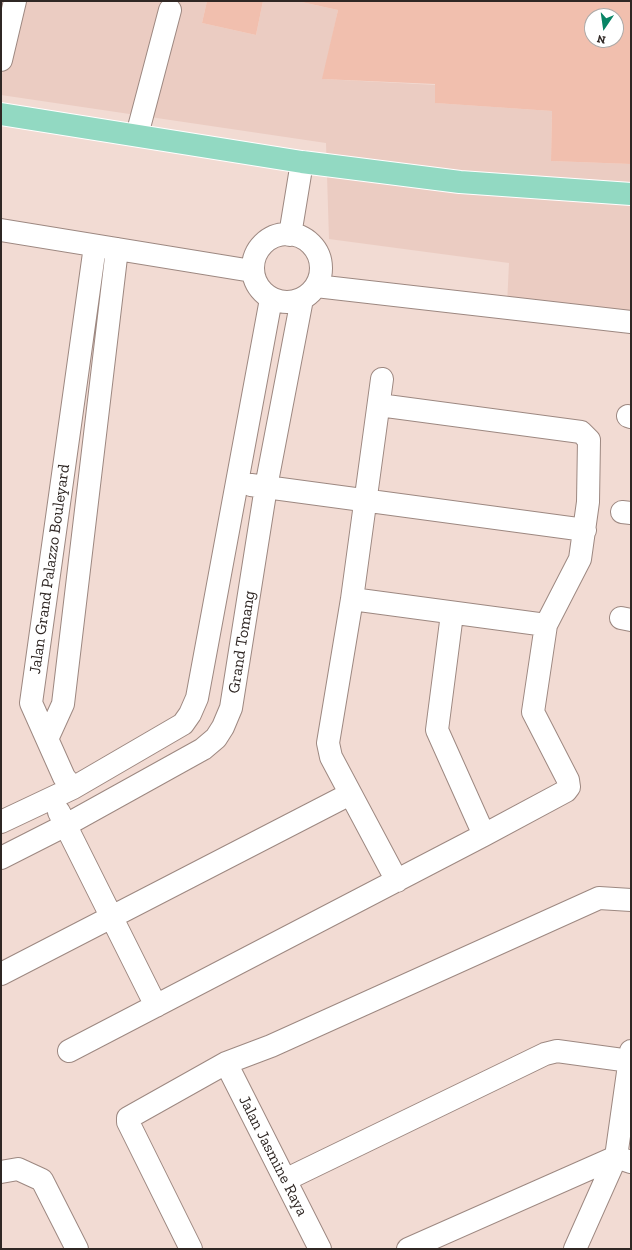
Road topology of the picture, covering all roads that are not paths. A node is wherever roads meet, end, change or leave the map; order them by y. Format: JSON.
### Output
{"nodes":[{"id":1,"x":15,"y":1,"type":"edge"},
{"id":2,"x":170,"y":10,"type":"dead end"},
{"id":3,"x":1,"y":60,"type":"edge"},
{"id":4,"x":1,"y":114,"type":"edge"},
{"id":5,"x":137,"y":135,"type":"junction"},
{"id":6,"x":302,"y":162,"type":"junction"},
{"id":7,"x":631,"y":194,"type":"edge"},
{"id":8,"x":1,"y":230,"type":"edge"},
{"id":9,"x":290,"y":234,"type":"junction"},
{"id":10,"x":95,"y":246,"type":"junction"},
{"id":11,"x":117,"y":249,"type":"junction"},
{"id":12,"x":252,"y":271,"type":"junction"},
{"id":13,"x":309,"y":292,"type":"junction"},
{"id":14,"x":271,"y":299,"type":"junction"},
{"id":15,"x":631,"y":322,"type":"edge"},
{"id":16,"x":382,"y":379,"type":"dead end"},
{"id":17,"x":379,"y":405,"type":"junction"},
{"id":18,"x":69,"y":435,"type":"junction"},
{"id":19,"x":94,"y":438,"type":"junction"},
{"id":20,"x":236,"y":483,"type":"junction"},
{"id":21,"x":266,"y":487,"type":"junction"},
{"id":22,"x":366,"y":500,"type":"junction"},
{"id":23,"x":584,"y":530,"type":"junction"},
{"id":24,"x":352,"y":599,"type":"junction"},
{"id":25,"x":452,"y":614,"type":"junction"},
{"id":26,"x":546,"y":625,"type":"junction"},
{"id":27,"x":31,"y":703,"type":"junction"},
{"id":28,"x":62,"y":704,"type":"junction"},
{"id":29,"x":48,"y":737,"type":"junction"},
{"id":30,"x":73,"y":788,"type":"junction"},
{"id":31,"x":350,"y":794,"type":"junction"},
{"id":32,"x":52,"y":799,"type":"junction"},
{"id":33,"x":1,"y":822,"type":"edge"},
{"id":34,"x":66,"y":825,"type":"junction"},
{"id":35,"x":484,"y":835,"type":"junction"},
{"id":36,"x":1,"y":858,"type":"edge"},
{"id":37,"x":397,"y":881,"type":"junction"},
{"id":38,"x":631,"y":900,"type":"edge"},
{"id":39,"x":110,"y":918,"type":"junction"},
{"id":40,"x":1,"y":974,"type":"edge"},
{"id":41,"x":156,"y":1006,"type":"junction"},
{"id":42,"x":69,"y":1051,"type":"dead end"},
{"id":43,"x":630,"y":1056,"type":"edge"},
{"id":44,"x":226,"y":1063,"type":"junction"},
{"id":45,"x":624,"y":1159,"type":"edge"},
{"id":46,"x":1,"y":1172,"type":"edge"},
{"id":47,"x":285,"y":1180,"type":"junction"},
{"id":48,"x":77,"y":1249,"type":"edge"},
{"id":49,"x":191,"y":1249,"type":"edge"},
{"id":50,"x":320,"y":1249,"type":"edge"},
{"id":51,"x":408,"y":1249,"type":"edge"},
{"id":52,"x":575,"y":1249,"type":"edge"}],
"edges":[{"from":1,"to":3,"type":"street"},
{"from":2,"to":5,"type":"street"},
{"from":4,"to":5,"type":"main road"},
{"from":5,"to":6,"type":"main road"},
{"from":6,"to":7,"type":"main road"},
{"from":6,"to":9,"type":"street"},
{"from":8,"to":10,"type":"street"},
{"from":9,"to":12,"type":"street"},
{"from":9,"to":13,"type":"street"},
{"from":10,"to":11,"type":"street"},
{"from":10,"to":18,"type":"street","name":"Jalan Grand Palazzo Bouleyard"},
{"from":11,"to":12,"type":"street"},
{"from":11,"to":19,"type":"street","name":"Jalan Grand Palazzo Bouleyard"},
{"from":12,"to":14,"type":"street"},
{"from":13,"to":14,"type":"street"},
{"from":13,"to":15,"type":"street"},
{"from":13,"to":21,"type":"street","name":"Grand Tomang"},
{"from":14,"to":20,"type":"street","name":"Grand Tomang"},
{"from":16,"to":17,"type":"street"},
{"from":17,"to":22,"type":"street"},
{"from":17,"to":23,"type":"street"},
{"from":18,"to":19,"type":"street"},
{"from":18,"to":27,"type":"street","name":"Jalan Grand Palazzo Bouleyard"},
{"from":19,"to":28,"type":"street","name":"Jalan Grand Palazzo Bouleyard"},
{"from":20,"to":21,"type":"street"},
{"from":20,"to":30,"type":"street","name":"Grand Tomang"},
{"from":21,"to":22,"type":"street"},
{"from":21,"to":34,"type":"street","name":"Grand Tomang"},
{"from":22,"to":23,"type":"street"},
{"from":22,"to":24,"type":"street"},
{"from":23,"to":26,"type":"street"},
{"from":24,"to":25,"type":"street"},
{"from":24,"to":31,"type":"street"},
{"from":25,"to":26,"type":"street"},
{"from":25,"to":35,"type":"street"},
{"from":26,"to":35,"type":"street"},
{"from":27,"to":28,"type":"street"},
{"from":27,"to":29,"type":"street"},
{"from":28,"to":29,"type":"street","name":"Jalan Grand Palazzo Bouleyard"},
{"from":29,"to":30,"type":"street"},
{"from":30,"to":32,"type":"street","name":"Grand Tomang"},
{"from":31,"to":37,"type":"street"},
{"from":31,"to":39,"type":"street"},
{"from":32,"to":33,"type":"street","name":"Grand Tomang"},
{"from":32,"to":34,"type":"street"},
{"from":34,"to":36,"type":"street","name":"Grand Tomang"},
{"from":34,"to":39,"type":"street"},
{"from":35,"to":37,"type":"street"},
{"from":37,"to":41,"type":"street"},
{"from":38,"to":44,"type":"street"},
{"from":39,"to":40,"type":"street"},
{"from":39,"to":41,"type":"street"},
{"from":41,"to":42,"type":"street"},
{"from":43,"to":45,"type":"street"},
{"from":43,"to":47,"type":"street"},
{"from":44,"to":47,"type":"street","name":"Jalan Jasmine Raya"},
{"from":44,"to":49,"type":"street"},
{"from":45,"to":51,"type":"street"},
{"from":45,"to":52,"type":"street"},
{"from":46,"to":48,"type":"street"},
{"from":47,"to":50,"type":"street","name":"Jalan Jasmine Raya"}]}
